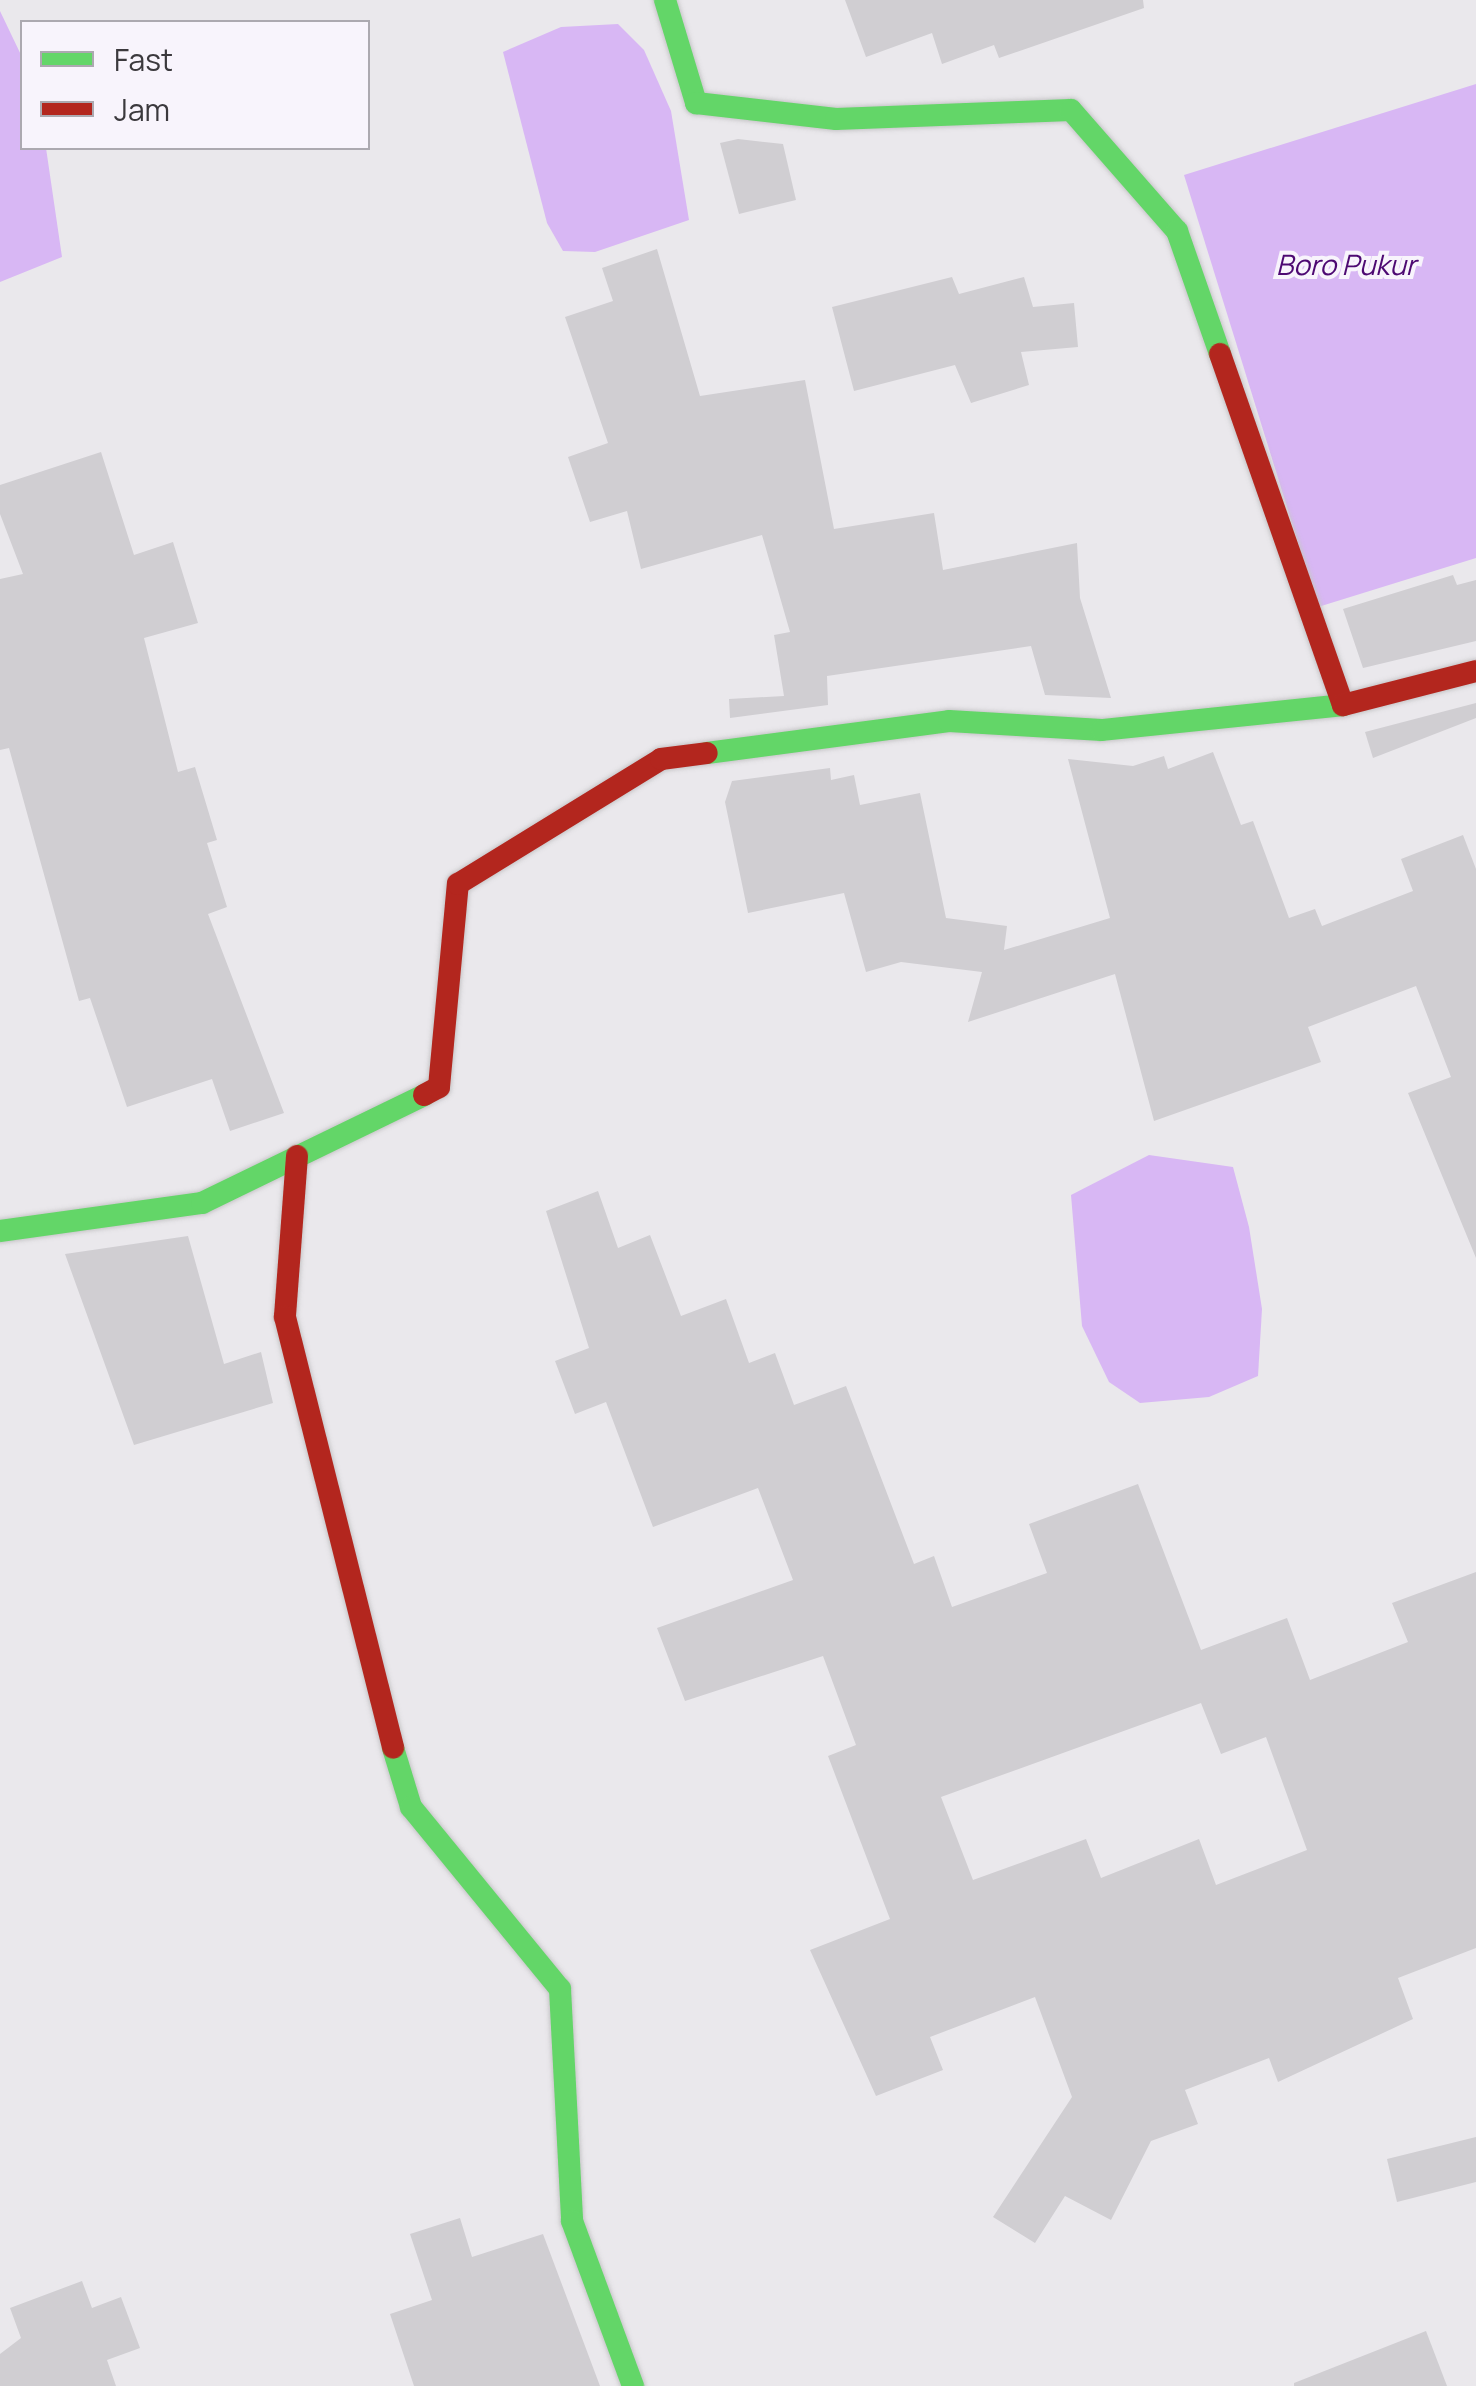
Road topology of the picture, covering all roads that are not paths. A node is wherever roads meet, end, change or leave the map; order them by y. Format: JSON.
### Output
{"nodes":[{"id":1,"x":664,"y":0,"type":"edge"},
{"id":2,"x":1476,"y":671,"type":"edge"},
{"id":3,"x":1342,"y":705,"type":"junction"},
{"id":4,"x":298,"y":1156,"type":"junction"},
{"id":5,"x":0,"y":1231,"type":"edge"},
{"id":6,"x":633,"y":2386,"type":"edge"}],
"edges":[{"from":1,"to":3,"type":"street"},
{"from":2,"to":3,"type":"street"},
{"from":3,"to":4,"type":"street"},
{"from":4,"to":5,"type":"street"},
{"from":4,"to":6,"type":"street"}]}
